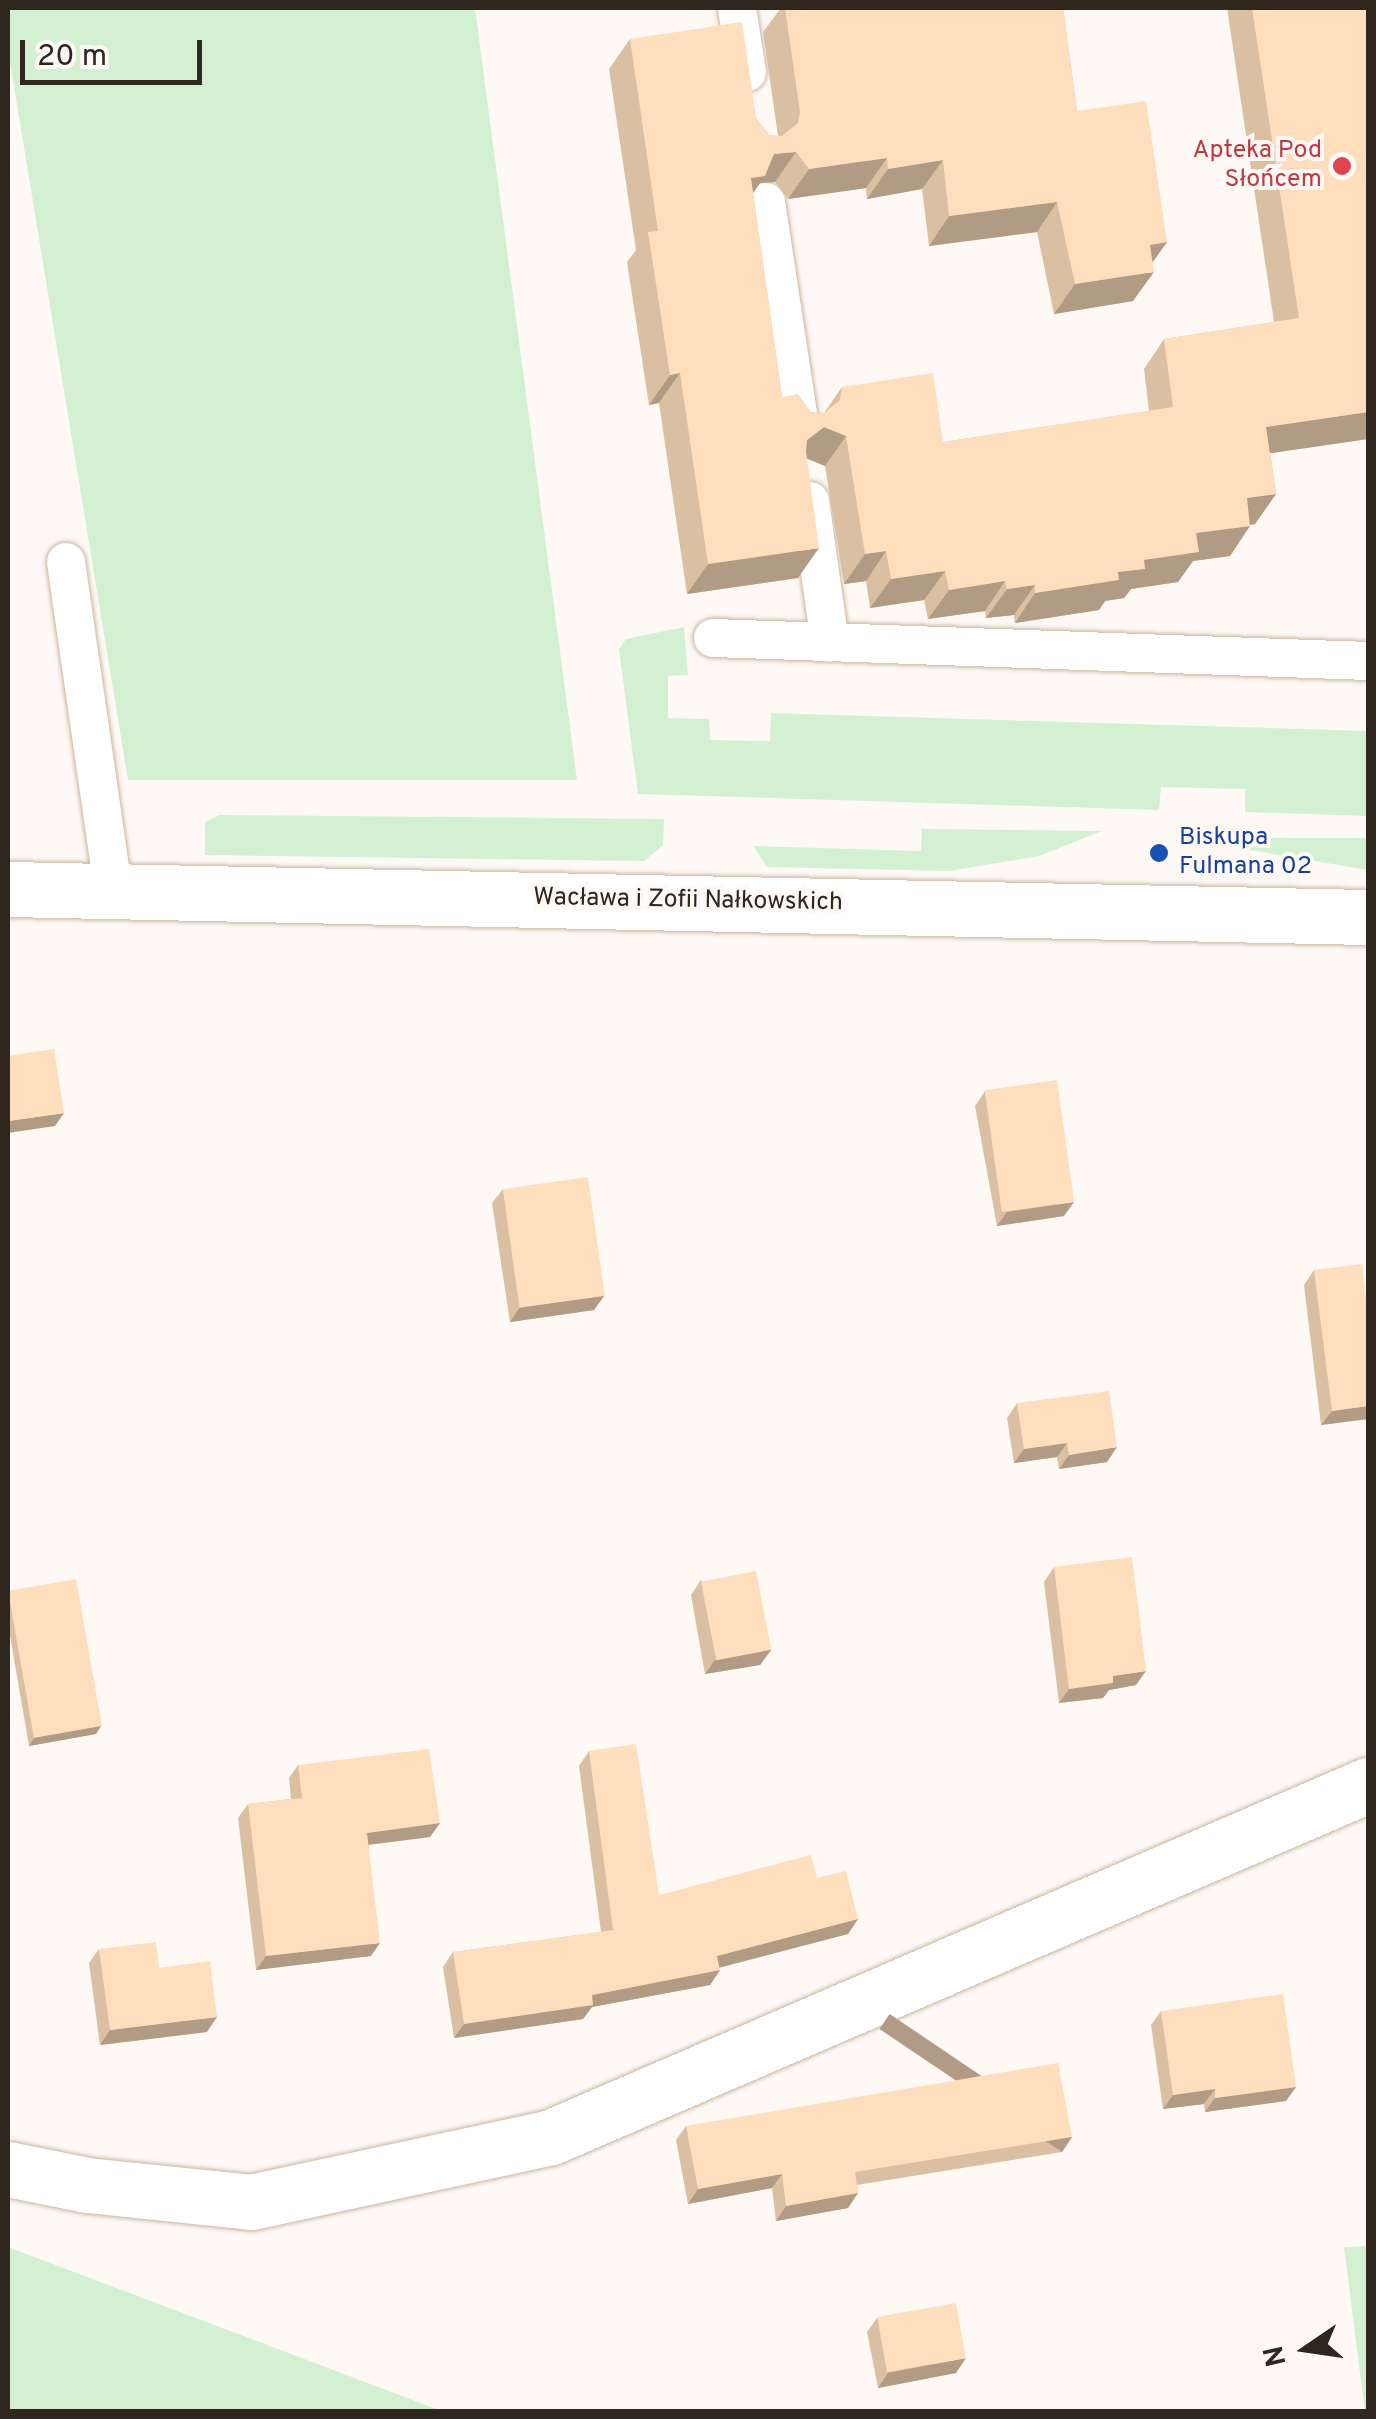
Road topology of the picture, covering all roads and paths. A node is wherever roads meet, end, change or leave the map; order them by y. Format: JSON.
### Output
{"nodes":[{"id":1,"x":737,"y":8,"type":"edge"},
{"id":2,"x":752,"y":107,"type":"edge"},
{"id":3,"x":766,"y":202,"type":"edge"},
{"id":4,"x":799,"y":420,"type":"edge"},
{"id":5,"x":807,"y":478,"type":"edge"},
{"id":6,"x":66,"y":562,"type":"dead end"},
{"id":7,"x":713,"y":638,"type":"dead end"},
{"id":8,"x":830,"y":642,"type":"junction"},
{"id":9,"x":1368,"y":661,"type":"edge"},
{"id":10,"x":8,"y":890,"type":"edge"},
{"id":11,"x":113,"y":890,"type":"junction"},
{"id":12,"x":1368,"y":917,"type":"edge"},
{"id":13,"x":1368,"y":1785,"type":"edge"},
{"id":14,"x":8,"y":2169,"type":"edge"}],
"edges":[{"from":1,"to":2,"type":"lane"},
{"from":3,"to":4,"type":"lane"},
{"from":5,"to":8,"type":"lane"},
{"from":6,"to":11,"type":"lane"},
{"from":7,"to":8,"type":"lane"},
{"from":8,"to":9,"type":"lane"},
{"from":10,"to":11,"type":"street","name":"Wacława i Zofii Nałkowskich"},
{"from":11,"to":12,"type":"street","name":"Wacława i Zofii Nałkowskich"},
{"from":13,"to":14,"type":"street"}]}
